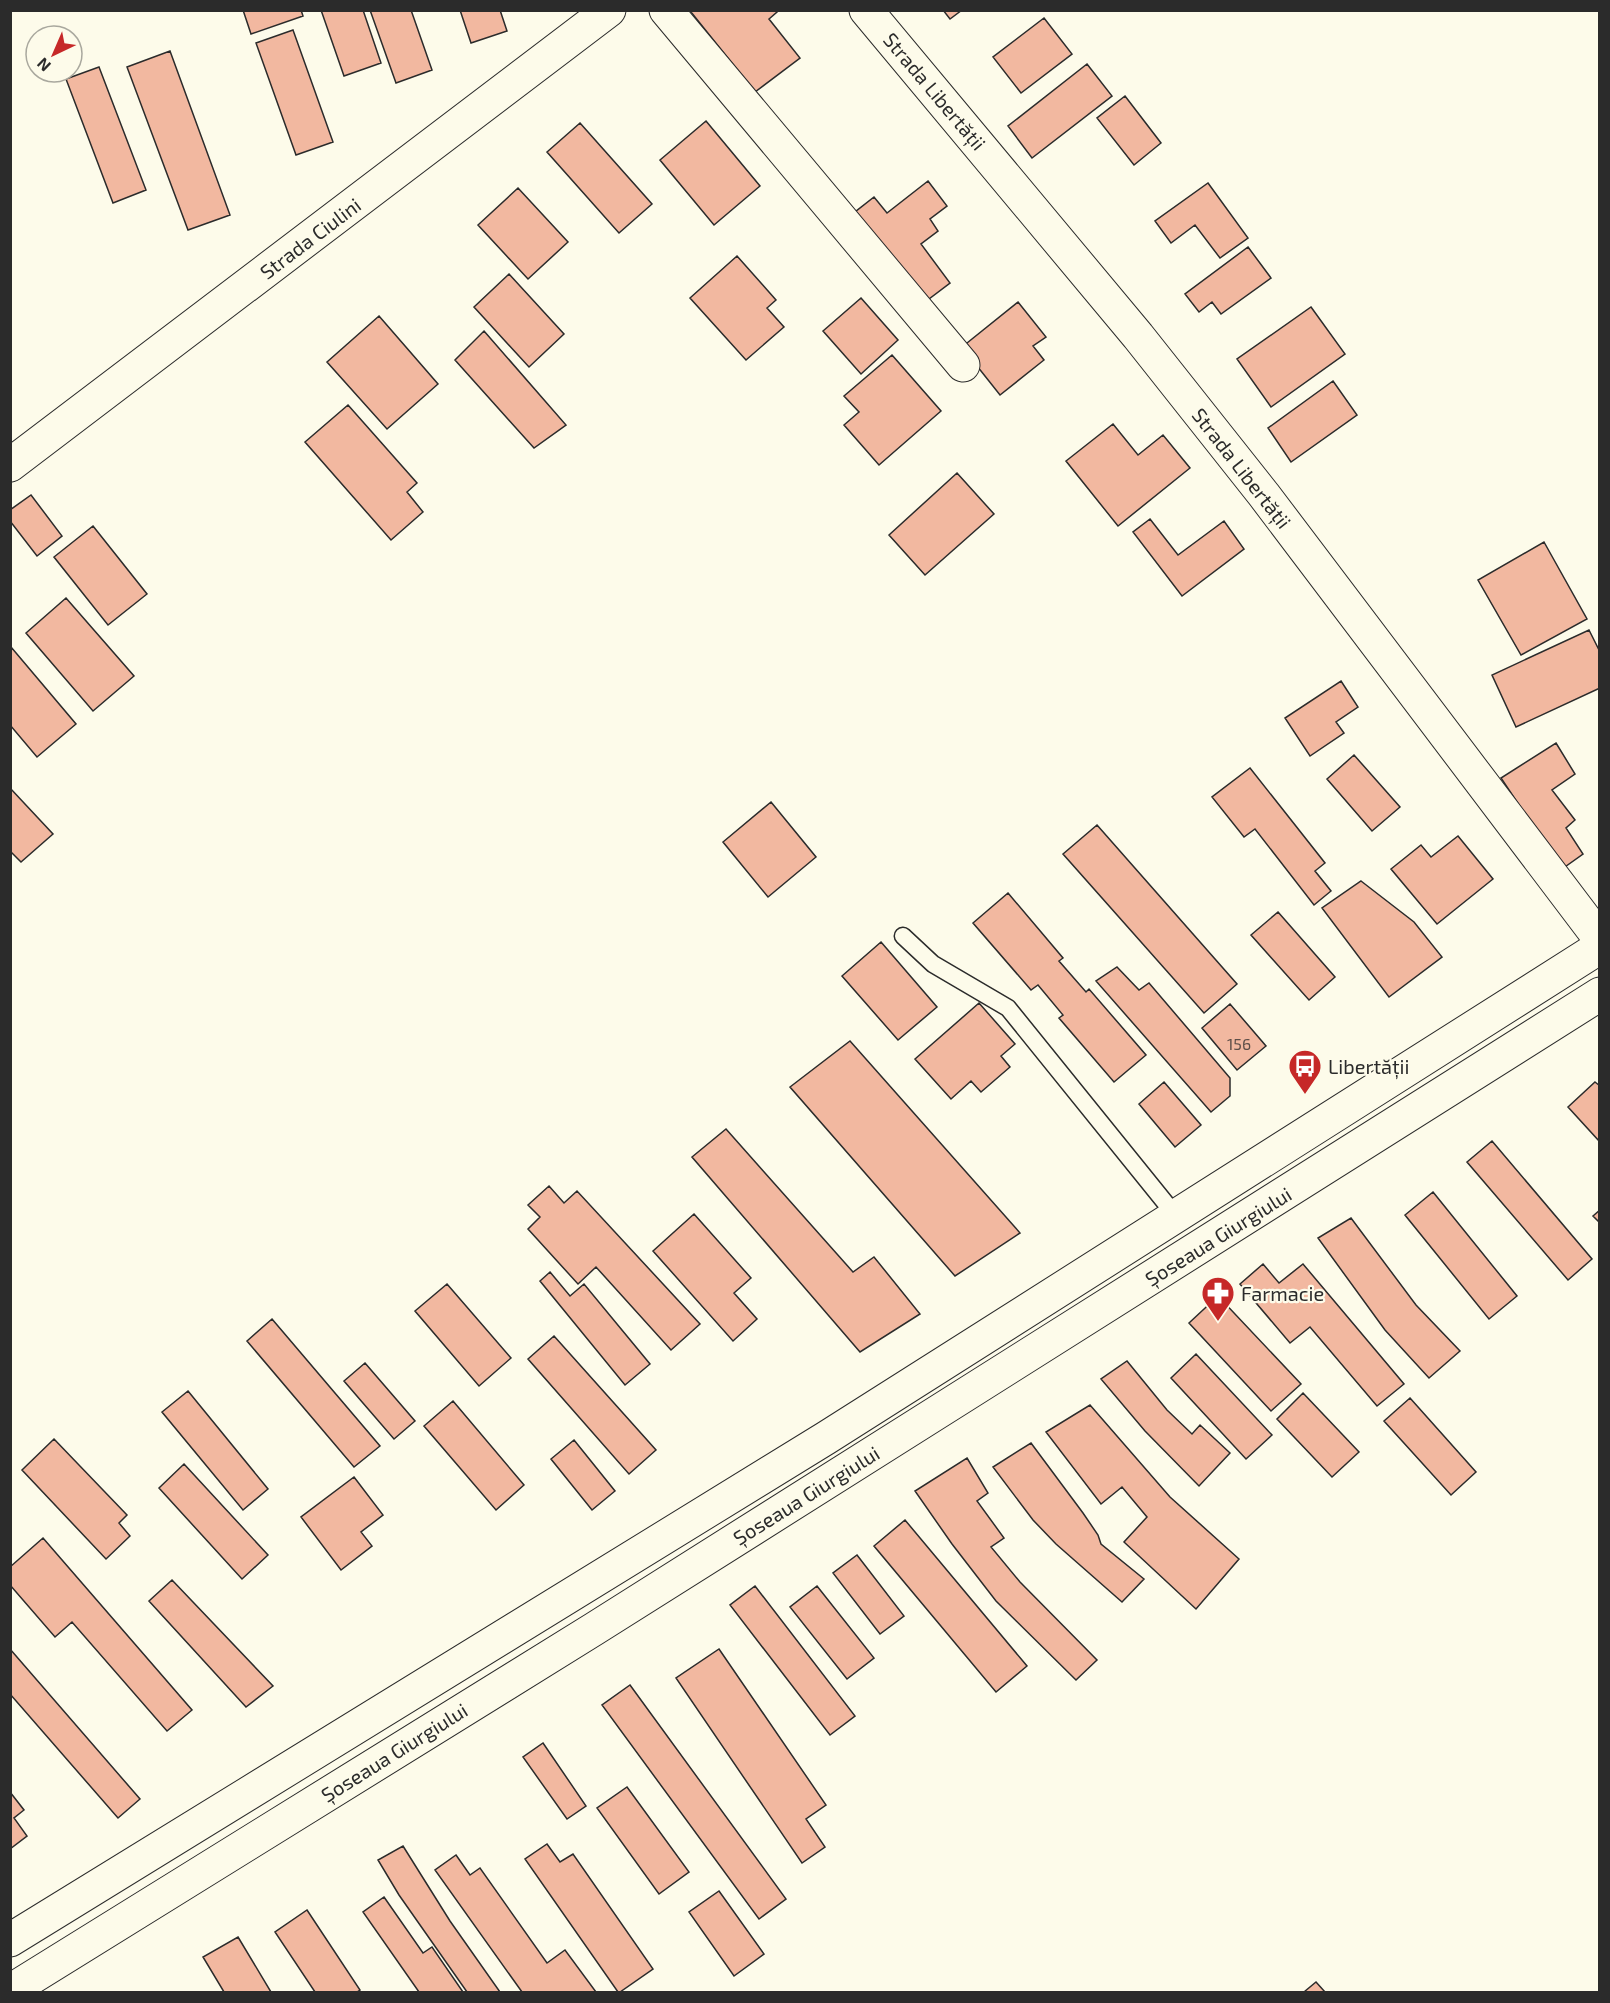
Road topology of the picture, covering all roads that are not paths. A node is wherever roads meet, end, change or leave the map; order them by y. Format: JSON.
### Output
{"nodes":[{"id":1,"x":609,"y":10,"type":"edge"},
{"id":2,"x":666,"y":10,"type":"edge"},
{"id":3,"x":867,"y":10,"type":"edge"},
{"id":4,"x":963,"y":365,"type":"dead end"},
{"id":5,"x":10,"y":465,"type":"edge"},
{"id":6,"x":903,"y":936,"type":"dead end"},
{"id":7,"x":1599,"y":939,"type":"edge"},
{"id":8,"x":1599,"y":947,"type":"edge"},
{"id":9,"x":1599,"y":994,"type":"edge"},
{"id":10,"x":1176,"y":1216,"type":"junction"},
{"id":11,"x":10,"y":1940,"type":"edge"},
{"id":12,"x":10,"y":1991,"type":"edge"}],
"edges":[{"from":1,"to":5,"type":"main road","name":"Strada Ciulini"},
{"from":2,"to":4,"type":"main road"},
{"from":3,"to":7,"type":"main road","name":"Strada Libertății"},
{"from":6,"to":10,"type":"lane"},
{"from":8,"to":10,"type":"main road","name":"Șoseaua Giurgiului"},
{"from":9,"to":12,"type":"main road","name":"Șoseaua Giurgiului"},
{"from":10,"to":11,"type":"main road","name":"Șoseaua Giurgiului"}]}
